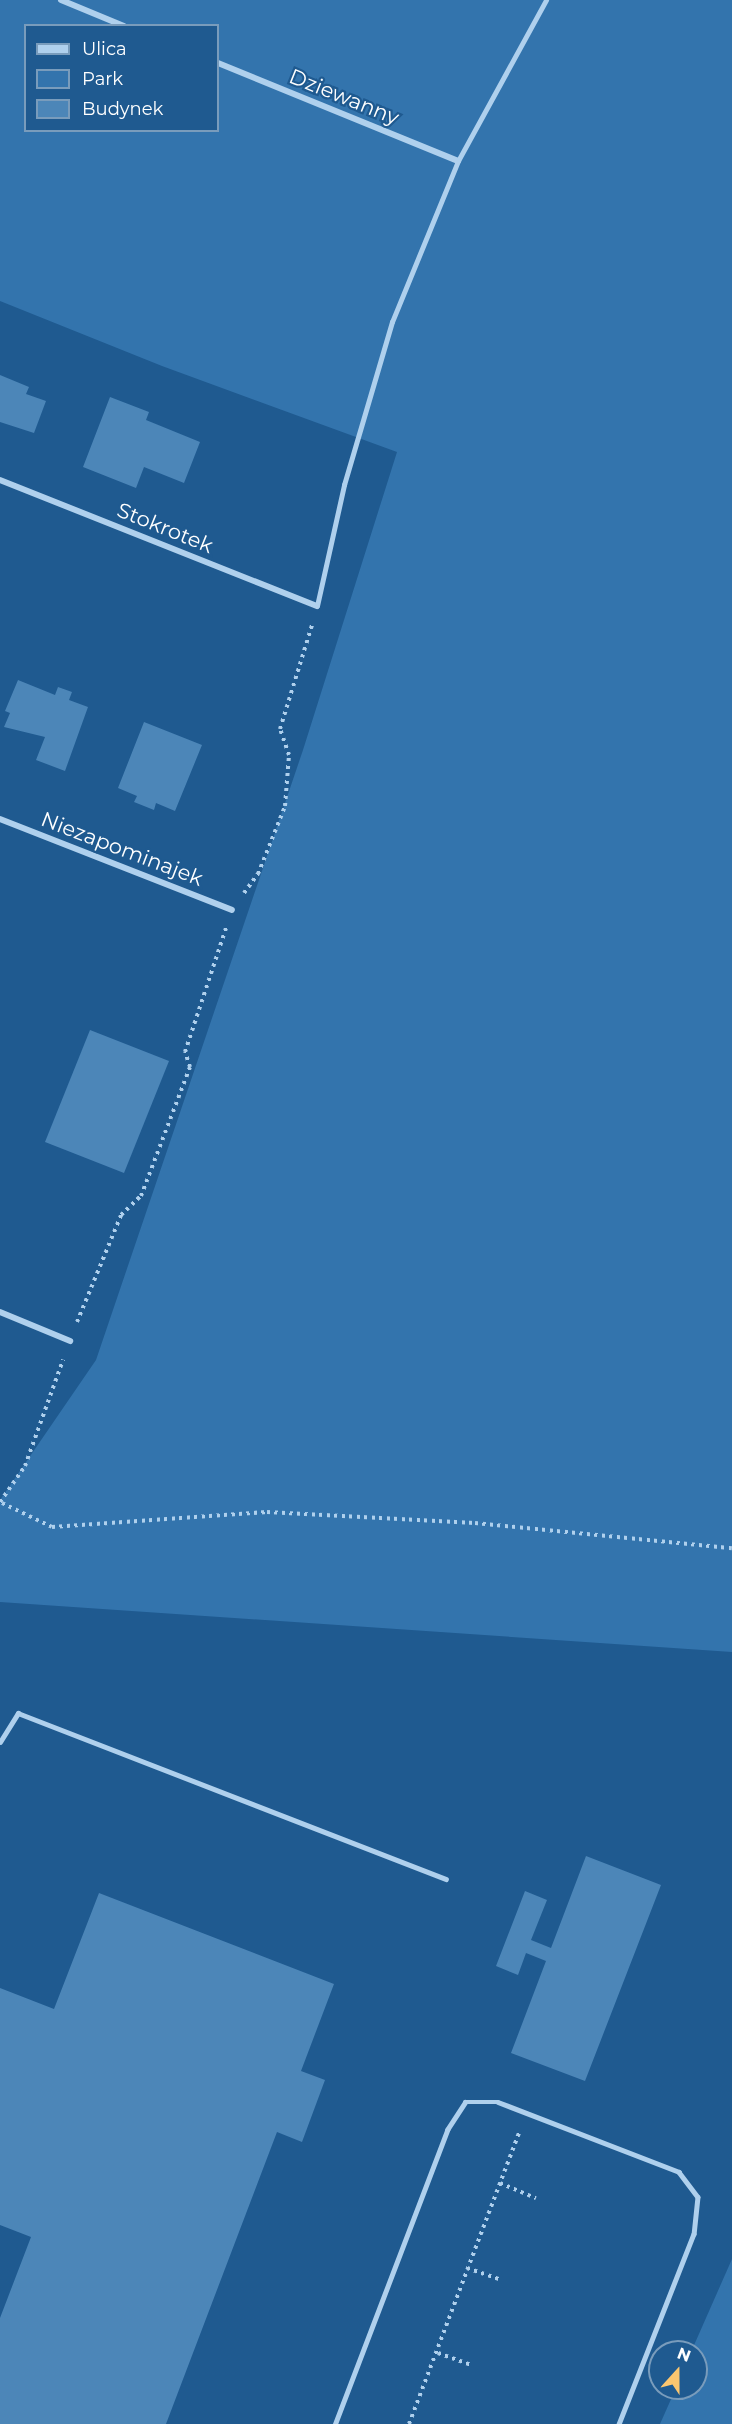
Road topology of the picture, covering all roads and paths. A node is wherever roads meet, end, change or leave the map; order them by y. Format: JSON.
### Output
{"nodes":[{"id":1,"x":61,"y":0,"type":"edge"},
{"id":2,"x":546,"y":0,"type":"edge"},
{"id":3,"x":119,"y":24,"type":"edge"},
{"id":4,"x":219,"y":63,"type":"edge"},
{"id":5,"x":458,"y":161,"type":"junction"},
{"id":6,"x":0,"y":480,"type":"edge"},
{"id":7,"x":317,"y":606,"type":"junction"},
{"id":8,"x":0,"y":819,"type":"edge"},
{"id":9,"x":232,"y":910,"type":"junction"},
{"id":10,"x":0,"y":1312,"type":"edge"},
{"id":11,"x":70,"y":1341,"type":"junction"},
{"id":12,"x":1,"y":1502,"type":"edge"},
{"id":13,"x":732,"y":1548,"type":"edge"},
{"id":14,"x":0,"y":1742,"type":"edge"},
{"id":15,"x":446,"y":1879,"type":"dead end"},
{"id":16,"x":527,"y":2114,"type":"junction"},
{"id":17,"x":500,"y":2183,"type":"junction"},
{"id":18,"x":536,"y":2198,"type":"dead end"},
{"id":19,"x":467,"y":2268,"type":"junction"},
{"id":20,"x":502,"y":2280,"type":"dead end"},
{"id":21,"x":438,"y":2353,"type":"junction"},
{"id":22,"x":471,"y":2366,"type":"dead end"},
{"id":23,"x":335,"y":2424,"type":"edge"},
{"id":24,"x":409,"y":2424,"type":"edge"},
{"id":25,"x":619,"y":2424,"type":"edge"}],
"edges":[{"from":1,"to":3,"type":"street"},
{"from":2,"to":5,"type":"lane"},
{"from":4,"to":5,"type":"street","name":"Dziewanny"},
{"from":5,"to":7,"type":"lane"},
{"from":6,"to":7,"type":"street","name":"Stokrotek"},
{"from":7,"to":9,"type":"path"},
{"from":8,"to":9,"type":"street","name":"Niezapominajek"},
{"from":9,"to":11,"type":"path"},
{"from":10,"to":11,"type":"street"},
{"from":11,"to":12,"type":"path"},
{"from":12,"to":13,"type":"path"},
{"from":14,"to":15,"type":"lane"},
{"from":16,"to":17,"type":"path"},
{"from":16,"to":23,"type":"lane"},
{"from":16,"to":25,"type":"lane"},
{"from":17,"to":18,"type":"path"},
{"from":17,"to":19,"type":"path"},
{"from":19,"to":20,"type":"path"},
{"from":19,"to":21,"type":"path"},
{"from":21,"to":22,"type":"path"},
{"from":21,"to":24,"type":"path"}]}
